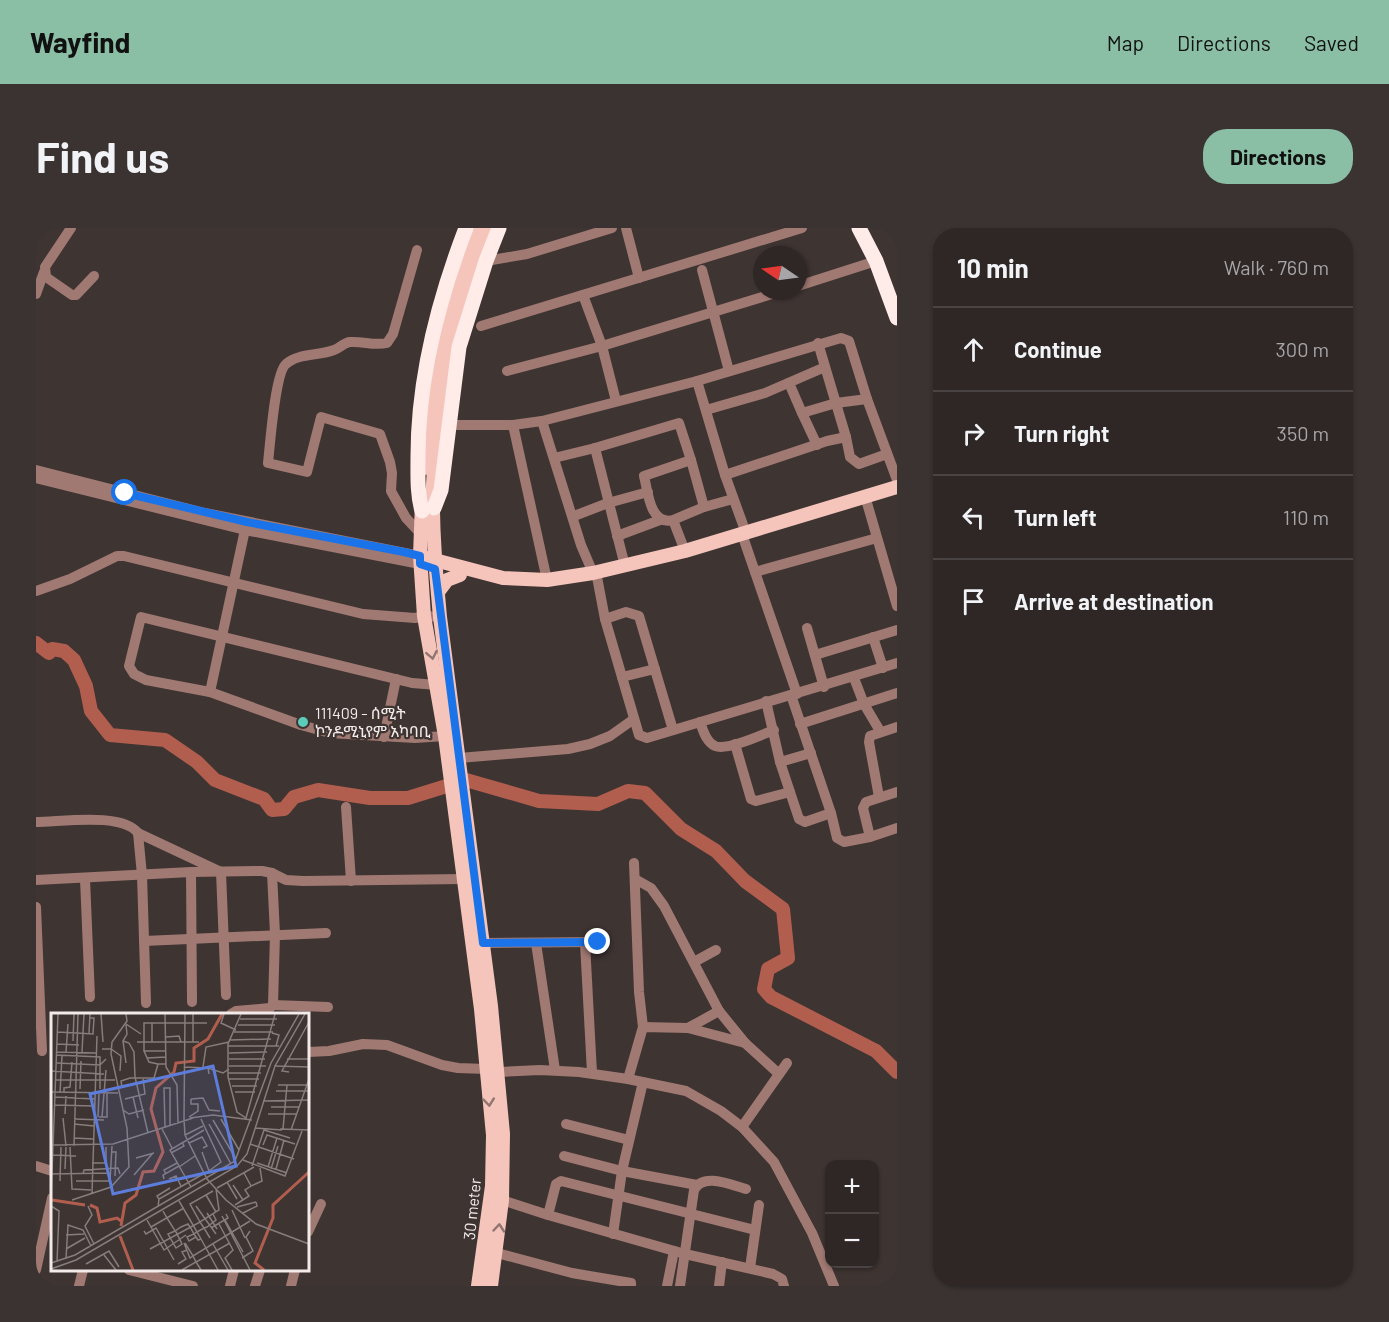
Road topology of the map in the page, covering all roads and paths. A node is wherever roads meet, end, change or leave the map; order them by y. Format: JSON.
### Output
{"nodes":[{"id":1,"x":71,"y":228,"type":"edge"},
{"id":2,"x":466,"y":228,"type":"edge"},
{"id":3,"x":478,"y":228,"type":"edge"},
{"id":4,"x":489,"y":228,"type":"edge"},
{"id":5,"x":499,"y":228,"type":"edge"},
{"id":6,"x":612,"y":228,"type":"edge"},
{"id":7,"x":626,"y":228,"type":"edge"},
{"id":8,"x":802,"y":228,"type":"edge"},
{"id":9,"x":859,"y":228,"type":"edge"},
{"id":10,"x":417,"y":250,"type":"dead end"},
{"id":11,"x":486,"y":261,"type":"junction"},
{"id":12,"x":876,"y":261,"type":"junction"},
{"id":13,"x":702,"y":270,"type":"dead end"},
{"id":14,"x":44,"y":272,"type":"junction"},
{"id":15,"x":94,"y":276,"type":"dead end"},
{"id":16,"x":639,"y":278,"type":"junction"},
{"id":17,"x":807,"y":283,"type":"edge"},
{"id":18,"x":36,"y":294,"type":"edge"},
{"id":19,"x":583,"y":295,"type":"junction"},
{"id":20,"x":753,"y":300,"type":"edge"},
{"id":21,"x":712,"y":313,"type":"junction"},
{"id":22,"x":897,"y":318,"type":"edge"},
{"id":23,"x":481,"y":326,"type":"dead end"},
{"id":24,"x":818,"y":343,"type":"junction"},
{"id":25,"x":602,"y":346,"type":"junction"},
{"id":26,"x":825,"y":367,"type":"junction"},
{"id":27,"x":507,"y":371,"type":"dead end"},
{"id":28,"x":729,"y":371,"type":"junction"},
{"id":29,"x":697,"y":381,"type":"junction"},
{"id":30,"x":789,"y":383,"type":"junction"},
{"id":31,"x":867,"y":399,"type":"junction"},
{"id":32,"x":616,"y":402,"type":"junction"},
{"id":33,"x":836,"y":403,"type":"junction"},
{"id":34,"x":706,"y":411,"type":"junction"},
{"id":35,"x":801,"y":413,"type":"junction"},
{"id":36,"x":542,"y":421,"type":"junction"},
{"id":37,"x":448,"y":425,"type":"junction"},
{"id":38,"x":513,"y":425,"type":"junction"},
{"id":39,"x":846,"y":437,"type":"junction"},
{"id":40,"x":817,"y":445,"type":"junction"},
{"id":41,"x":594,"y":448,"type":"junction"},
{"id":42,"x":887,"y":453,"type":"junction"},
{"id":43,"x":554,"y":458,"type":"junction"},
{"id":44,"x":690,"y":460,"type":"junction"},
{"id":45,"x":36,"y":470,"type":"edge"},
{"id":46,"x":725,"y":475,"type":"junction"},
{"id":47,"x":36,"y":478,"type":"edge"},
{"id":48,"x":897,"y":480,"type":"edge"},
{"id":49,"x":428,"y":486,"type":"junction"},
{"id":50,"x":897,"y":488,"type":"edge"},
{"id":51,"x":648,"y":492,"type":"junction"},
{"id":52,"x":897,"y":496,"type":"edge"},
{"id":53,"x":733,"y":499,"type":"junction"},
{"id":54,"x":608,"y":503,"type":"junction"},
{"id":55,"x":867,"y":503,"type":"junction"},
{"id":56,"x":704,"y":507,"type":"junction"},
{"id":57,"x":428,"y":509,"type":"junction"},
{"id":58,"x":574,"y":516,"type":"junction"},
{"id":59,"x":660,"y":520,"type":"junction"},
{"id":60,"x":672,"y":520,"type":"junction"},
{"id":61,"x":246,"y":526,"type":"junction"},
{"id":62,"x":421,"y":534,"type":"junction"},
{"id":63,"x":617,"y":536,"type":"junction"},
{"id":64,"x":745,"y":537,"type":"junction"},
{"id":65,"x":877,"y":538,"type":"junction"},
{"id":66,"x":685,"y":551,"type":"junction"},
{"id":67,"x":420,"y":560,"type":"junction"},
{"id":68,"x":435,"y":564,"type":"junction"},
{"id":69,"x":625,"y":566,"type":"junction"},
{"id":70,"x":892,"y":566,"type":"edge"},
{"id":71,"x":755,"y":572,"type":"junction"},
{"id":72,"x":595,"y":575,"type":"junction"},
{"id":73,"x":460,"y":576,"type":"junction"},
{"id":74,"x":547,"y":580,"type":"junction"},
{"id":75,"x":233,"y":584,"type":"junction"},
{"id":76,"x":36,"y":591,"type":"edge"},
{"id":77,"x":438,"y":592,"type":"junction"},
{"id":78,"x":897,"y":606,"type":"edge"},
{"id":79,"x":424,"y":616,"type":"junction"},
{"id":80,"x":440,"y":617,"type":"junction"},
{"id":81,"x":605,"y":619,"type":"junction"},
{"id":82,"x":807,"y":628,"type":"dead end"},
{"id":83,"x":897,"y":630,"type":"edge"},
{"id":84,"x":222,"y":637,"type":"junction"},
{"id":85,"x":873,"y":637,"type":"junction"},
{"id":86,"x":815,"y":655,"type":"junction"},
{"id":87,"x":897,"y":663,"type":"edge"},
{"id":88,"x":883,"y":668,"type":"junction"},
{"id":89,"x":655,"y":669,"type":"junction"},
{"id":90,"x":622,"y":677,"type":"junction"},
{"id":91,"x":854,"y":678,"type":"junction"},
{"id":92,"x":396,"y":679,"type":"junction"},
{"id":93,"x":437,"y":685,"type":"junction"},
{"id":94,"x":824,"y":687,"type":"junction"},
{"id":95,"x":210,"y":692,"type":"junction"},
{"id":96,"x":897,"y":693,"type":"edge"},
{"id":97,"x":794,"y":694,"type":"junction"},
{"id":98,"x":766,"y":701,"type":"junction"},
{"id":99,"x":864,"y":704,"type":"junction"},
{"id":100,"x":634,"y":719,"type":"junction"},
{"id":101,"x":700,"y":722,"type":"junction"},
{"id":102,"x":800,"y":724,"type":"junction"},
{"id":103,"x":897,"y":727,"type":"edge"},
{"id":104,"x":673,"y":730,"type":"junction"},
{"id":105,"x":774,"y":730,"type":"junction"},
{"id":106,"x":880,"y":731,"type":"junction"},
{"id":107,"x":445,"y":736,"type":"junction"},
{"id":108,"x":384,"y":737,"type":"junction"},
{"id":109,"x":735,"y":744,"type":"junction"},
{"id":110,"x":811,"y":753,"type":"junction"},
{"id":111,"x":780,"y":762,"type":"junction"},
{"id":112,"x":457,"y":768,"type":"junction"},
{"id":113,"x":458,"y":790,"type":"junction"},
{"id":114,"x":790,"y":792,"type":"junction"},
{"id":115,"x":897,"y":792,"type":"edge"},
{"id":116,"x":879,"y":797,"type":"junction"},
{"id":117,"x":346,"y":807,"type":"dead end"},
{"id":118,"x":831,"y":813,"type":"junction"},
{"id":119,"x":36,"y":822,"type":"edge"},
{"id":120,"x":897,"y":828,"type":"edge"},
{"id":121,"x":138,"y":833,"type":"junction"},
{"id":122,"x":870,"y":837,"type":"junction"},
{"id":123,"x":633,"y":863,"type":"dead end"},
{"id":124,"x":191,"y":872,"type":"junction"},
{"id":125,"x":221,"y":872,"type":"junction"},
{"id":126,"x":272,"y":873,"type":"junction"},
{"id":127,"x":142,"y":875,"type":"junction"},
{"id":128,"x":85,"y":879,"type":"junction"},
{"id":129,"x":463,"y":879,"type":"junction"},
{"id":130,"x":635,"y":879,"type":"junction"},
{"id":131,"x":36,"y":880,"type":"edge"},
{"id":132,"x":351,"y":880,"type":"junction"},
{"id":133,"x":36,"y":907,"type":"edge"},
{"id":134,"x":326,"y":933,"type":"dead end"},
{"id":135,"x":275,"y":934,"type":"junction"},
{"id":136,"x":224,"y":937,"type":"junction"},
{"id":137,"x":191,"y":939,"type":"junction"},
{"id":138,"x":144,"y":941,"type":"junction"},
{"id":139,"x":598,"y":942,"type":"dead end"},
{"id":140,"x":483,"y":943,"type":"junction"},
{"id":141,"x":536,"y":943,"type":"junction"},
{"id":142,"x":585,"y":943,"type":"junction"},
{"id":143,"x":716,"y":950,"type":"dead end"},
{"id":144,"x":694,"y":963,"type":"junction"},
{"id":145,"x":226,"y":995,"type":"dead end"},
{"id":146,"x":90,"y":997,"type":"dead end"},
{"id":147,"x":192,"y":1002,"type":"dead end"},
{"id":148,"x":146,"y":1003,"type":"dead end"},
{"id":149,"x":273,"y":1005,"type":"junction"},
{"id":150,"x":328,"y":1007,"type":"dead end"},
{"id":151,"x":720,"y":1011,"type":"junction"},
{"id":152,"x":38,"y":1012,"type":"edge"},
{"id":153,"x":233,"y":1013,"type":"edge"},
{"id":154,"x":643,"y":1027,"type":"junction"},
{"id":155,"x":688,"y":1028,"type":"junction"},
{"id":156,"x":746,"y":1043,"type":"junction"},
{"id":157,"x":44,"y":1052,"type":"edge"},
{"id":158,"x":309,"y":1052,"type":"edge"},
{"id":159,"x":787,"y":1064,"type":"dead end"},
{"id":160,"x":555,"y":1070,"type":"junction"},
{"id":161,"x":492,"y":1071,"type":"junction"},
{"id":162,"x":592,"y":1073,"type":"junction"},
{"id":163,"x":779,"y":1074,"type":"junction"},
{"id":164,"x":628,"y":1079,"type":"junction"},
{"id":165,"x":643,"y":1082,"type":"junction"},
{"id":166,"x":566,"y":1124,"type":"dead end"},
{"id":167,"x":742,"y":1127,"type":"junction"},
{"id":168,"x":629,"y":1140,"type":"junction"},
{"id":169,"x":564,"y":1156,"type":"dead end"},
{"id":170,"x":36,"y":1166,"type":"edge"},
{"id":171,"x":51,"y":1171,"type":"edge"},
{"id":172,"x":622,"y":1172,"type":"junction"},
{"id":173,"x":697,"y":1185,"type":"junction"},
{"id":174,"x":746,"y":1189,"type":"dead end"},
{"id":175,"x":619,"y":1196,"type":"junction"},
{"id":176,"x":502,"y":1200,"type":"junction"},
{"id":177,"x":321,"y":1204,"type":"dead end"},
{"id":178,"x":759,"y":1205,"type":"dead end"},
{"id":179,"x":51,"y":1210,"type":"edge"},
{"id":180,"x":548,"y":1215,"type":"junction"},
{"id":181,"x":691,"y":1215,"type":"junction"},
{"id":182,"x":309,"y":1230,"type":"edge"},
{"id":183,"x":755,"y":1230,"type":"junction"},
{"id":184,"x":613,"y":1234,"type":"junction"},
{"id":185,"x":44,"y":1243,"type":"edge"},
{"id":186,"x":497,"y":1252,"type":"junction"},
{"id":187,"x":679,"y":1252,"type":"junction"},
{"id":188,"x":722,"y":1263,"type":"junction"},
{"id":189,"x":750,"y":1269,"type":"junction"},
{"id":190,"x":36,"y":1270,"type":"edge"},
{"id":191,"x":83,"y":1271,"type":"edge"},
{"id":192,"x":136,"y":1271,"type":"edge"},
{"id":193,"x":234,"y":1271,"type":"edge"},
{"id":194,"x":259,"y":1271,"type":"edge"},
{"id":195,"x":295,"y":1271,"type":"edge"},
{"id":196,"x":143,"y":1273,"type":"junction"},
{"id":197,"x":572,"y":1273,"type":"junction"},
{"id":198,"x":165,"y":1274,"type":"edge"},
{"id":199,"x":79,"y":1286,"type":"edge"},
{"id":200,"x":140,"y":1286,"type":"edge"},
{"id":201,"x":193,"y":1286,"type":"edge"},
{"id":202,"x":230,"y":1286,"type":"edge"},
{"id":203,"x":255,"y":1286,"type":"edge"},
{"id":204,"x":291,"y":1286,"type":"edge"},
{"id":205,"x":478,"y":1286,"type":"edge"},
{"id":206,"x":491,"y":1286,"type":"edge"},
{"id":207,"x":568,"y":1286,"type":"edge"},
{"id":208,"x":631,"y":1286,"type":"edge"},
{"id":209,"x":667,"y":1286,"type":"edge"},
{"id":210,"x":680,"y":1286,"type":"edge"},
{"id":211,"x":719,"y":1286,"type":"edge"},
{"id":212,"x":784,"y":1286,"type":"edge"},
{"id":213,"x":834,"y":1286,"type":"edge"}],
"edges":[{"from":1,"to":14,"type":"street"},
{"from":2,"to":57,"type":"highway"},
{"from":3,"to":49,"type":"main road"},
{"from":4,"to":49,"type":"main road"},
{"from":5,"to":11,"type":"highway"},
{"from":6,"to":11,"type":"street"},
{"from":7,"to":16,"type":"street"},
{"from":8,"to":16,"type":"street"},
{"from":9,"to":12,"type":"highway"},
{"from":10,"to":62,"type":"street"},
{"from":11,"to":37,"type":"highway"},
{"from":12,"to":17,"type":"street"},
{"from":12,"to":22,"type":"highway"},
{"from":13,"to":21,"type":"street"},
{"from":14,"to":15,"type":"street"},
{"from":14,"to":18,"type":"street"},
{"from":16,"to":19,"type":"street"},
{"from":19,"to":23,"type":"street"},
{"from":19,"to":25,"type":"street"},
{"from":20,"to":21,"type":"street"},
{"from":21,"to":25,"type":"street"},
{"from":21,"to":28,"type":"street"},
{"from":24,"to":26,"type":"street"},
{"from":24,"to":28,"type":"street"},
{"from":24,"to":31,"type":"street"},
{"from":25,"to":27,"type":"street"},
{"from":25,"to":32,"type":"street"},
{"from":26,"to":30,"type":"street"},
{"from":26,"to":33,"type":"street"},
{"from":28,"to":29,"type":"street"},
{"from":29,"to":32,"type":"street"},
{"from":29,"to":34,"type":"street"},
{"from":30,"to":34,"type":"street"},
{"from":30,"to":35,"type":"street"},
{"from":31,"to":33,"type":"street"},
{"from":31,"to":42,"type":"street"},
{"from":32,"to":36,"type":"street"},
{"from":33,"to":35,"type":"street"},
{"from":33,"to":39,"type":"street"},
{"from":34,"to":46,"type":"street"},
{"from":35,"to":40,"type":"street"},
{"from":36,"to":38,"type":"street"},
{"from":36,"to":43,"type":"street"},
{"from":37,"to":38,"type":"street"},
{"from":37,"to":57,"type":"highway"},
{"from":38,"to":74,"type":"street"},
{"from":39,"to":40,"type":"street"},
{"from":39,"to":42,"type":"street"},
{"from":40,"to":46,"type":"street"},
{"from":41,"to":43,"type":"street"},
{"from":41,"to":44,"type":"street"},
{"from":41,"to":54,"type":"street"},
{"from":42,"to":48,"type":"street"},
{"from":43,"to":58,"type":"street"},
{"from":44,"to":51,"type":"street"},
{"from":44,"to":56,"type":"street"},
{"from":45,"to":61,"type":"street"},
{"from":46,"to":53,"type":"street"},
{"from":47,"to":61,"type":"street"},
{"from":49,"to":57,"type":"main road"},
{"from":50,"to":64,"type":"main road"},
{"from":51,"to":54,"type":"street"},
{"from":51,"to":59,"type":"street"},
{"from":52,"to":55,"type":"main road"},
{"from":53,"to":56,"type":"street"},
{"from":53,"to":64,"type":"street"},
{"from":54,"to":58,"type":"street"},
{"from":54,"to":63,"type":"street"},
{"from":55,"to":64,"type":"main road"},
{"from":55,"to":65,"type":"street"},
{"from":56,"to":60,"type":"street"},
{"from":57,"to":62,"type":"main road"},
{"from":57,"to":68,"type":"main road"},
{"from":58,"to":72,"type":"street"},
{"from":59,"to":60,"type":"street"},
{"from":59,"to":63,"type":"street"},
{"from":60,"to":66,"type":"street"},
{"from":61,"to":67,"type":"street"},
{"from":61,"to":75,"type":"street"},
{"from":62,"to":67,"type":"main road"},
{"from":63,"to":69,"type":"street"},
{"from":64,"to":66,"type":"main road"},
{"from":64,"to":71,"type":"street"},
{"from":64,"to":72,"type":"main road"},
{"from":65,"to":70,"type":"street"},
{"from":65,"to":71,"type":"street"},
{"from":66,"to":69,"type":"main road"},
{"from":67,"to":68,"type":"main road"},
{"from":67,"to":79,"type":"main road"},
{"from":68,"to":73,"type":"main road"},
{"from":68,"to":74,"type":"main road"},
{"from":68,"to":77,"type":"main road"},
{"from":69,"to":72,"type":"main road"},
{"from":70,"to":78,"type":"street"},
{"from":71,"to":97,"type":"street"},
{"from":72,"to":73,"type":"main road"},
{"from":72,"to":74,"type":"main road"},
{"from":72,"to":81,"type":"street"},
{"from":73,"to":77,"type":"main road"},
{"from":75,"to":76,"type":"street"},
{"from":75,"to":79,"type":"street"},
{"from":75,"to":84,"type":"street"},
{"from":77,"to":80,"type":"main road"},
{"from":79,"to":80,"type":"street"},
{"from":79,"to":93,"type":"main road","one_way":true},
{"from":80,"to":112,"type":"main road"},
{"from":81,"to":89,"type":"street"},
{"from":81,"to":90,"type":"street"},
{"from":82,"to":86,"type":"street"},
{"from":83,"to":85,"type":"street"},
{"from":84,"to":92,"type":"street"},
{"from":84,"to":95,"type":"street"},
{"from":84,"to":95,"type":"street"},
{"from":85,"to":86,"type":"street"},
{"from":85,"to":88,"type":"street"},
{"from":86,"to":94,"type":"street"},
{"from":87,"to":88,"type":"street"},
{"from":88,"to":91,"type":"street"},
{"from":89,"to":90,"type":"street"},
{"from":89,"to":104,"type":"street"},
{"from":90,"to":100,"type":"street"},
{"from":91,"to":94,"type":"street"},
{"from":91,"to":99,"type":"street"},
{"from":92,"to":93,"type":"street"},
{"from":92,"to":108,"type":"street"},
{"from":93,"to":107,"type":"main road"},
{"from":94,"to":97,"type":"street"},
{"from":95,"to":108,"type":"street"},
{"from":96,"to":99,"type":"street"},
{"from":97,"to":98,"type":"street"},
{"from":97,"to":102,"type":"street"},
{"from":98,"to":101,"type":"street"},
{"from":98,"to":105,"type":"street"},
{"from":99,"to":102,"type":"street"},
{"from":99,"to":106,"type":"street"},
{"from":100,"to":104,"type":"street"},
{"from":100,"to":112,"type":"street"},
{"from":101,"to":104,"type":"street"},
{"from":101,"to":109,"type":"street"},
{"from":102,"to":110,"type":"street"},
{"from":103,"to":106,"type":"street"},
{"from":105,"to":109,"type":"street"},
{"from":105,"to":111,"type":"street"},
{"from":106,"to":116,"type":"street"},
{"from":107,"to":108,"type":"street"},
{"from":107,"to":112,"type":"main road"},
{"from":109,"to":114,"type":"street"},
{"from":110,"to":111,"type":"street"},
{"from":110,"to":118,"type":"street"},
{"from":111,"to":114,"type":"street"},
{"from":112,"to":113,"type":"main road"},
{"from":113,"to":129,"type":"main road"},
{"from":113,"to":140,"type":"main road"},
{"from":114,"to":118,"type":"street"},
{"from":115,"to":116,"type":"street"},
{"from":116,"to":122,"type":"street"},
{"from":117,"to":132,"type":"street"},
{"from":118,"to":122,"type":"street"},
{"from":119,"to":121,"type":"street"},
{"from":120,"to":122,"type":"street"},
{"from":121,"to":125,"type":"street"},
{"from":121,"to":127,"type":"street"},
{"from":123,"to":130,"type":"street"},
{"from":124,"to":125,"type":"street"},
{"from":124,"to":127,"type":"street"},
{"from":124,"to":137,"type":"street"},
{"from":125,"to":126,"type":"street"},
{"from":125,"to":136,"type":"street"},
{"from":126,"to":132,"type":"street"},
{"from":126,"to":135,"type":"street"},
{"from":127,"to":128,"type":"street"},
{"from":127,"to":138,"type":"street"},
{"from":128,"to":131,"type":"street"},
{"from":128,"to":146,"type":"street"},
{"from":129,"to":132,"type":"street"},
{"from":129,"to":161,"type":"main road"},
{"from":130,"to":144,"type":"street"},
{"from":130,"to":154,"type":"street"},
{"from":133,"to":152,"type":"street"},
{"from":134,"to":135,"type":"street"},
{"from":135,"to":136,"type":"street"},
{"from":135,"to":149,"type":"street"},
{"from":136,"to":137,"type":"street"},
{"from":136,"to":145,"type":"street"},
{"from":137,"to":138,"type":"street"},
{"from":137,"to":147,"type":"street"},
{"from":138,"to":148,"type":"street"},
{"from":139,"to":142,"type":"street"},
{"from":140,"to":141,"type":"street"},
{"from":140,"to":161,"type":"main road"},
{"from":141,"to":142,"type":"street"},
{"from":141,"to":160,"type":"street"},
{"from":142,"to":162,"type":"street"},
{"from":143,"to":144,"type":"street"},
{"from":144,"to":151,"type":"street"},
{"from":149,"to":150,"type":"street"},
{"from":149,"to":153,"type":"street"},
{"from":151,"to":155,"type":"street"},
{"from":151,"to":156,"type":"street"},
{"from":152,"to":157,"type":"street"},
{"from":154,"to":155,"type":"street"},
{"from":154,"to":164,"type":"street"},
{"from":155,"to":156,"type":"street"},
{"from":156,"to":163,"type":"street"},
{"from":158,"to":161,"type":"street"},
{"from":159,"to":163,"type":"street"},
{"from":160,"to":161,"type":"street"},
{"from":160,"to":162,"type":"street"},
{"from":161,"to":176,"type":"main road"},
{"from":161,"to":205,"type":"main road","name":"30 meter","one_way":true},
{"from":162,"to":164,"type":"street"},
{"from":163,"to":167,"type":"street"},
{"from":164,"to":165,"type":"street"},
{"from":165,"to":167,"type":"street"},
{"from":165,"to":168,"type":"street"},
{"from":166,"to":168,"type":"street"},
{"from":167,"to":213,"type":"street"},
{"from":168,"to":172,"type":"street"},
{"from":169,"to":172,"type":"street"},
{"from":170,"to":171,"type":"street"},
{"from":172,"to":173,"type":"street"},
{"from":172,"to":175,"type":"street"},
{"from":173,"to":174,"type":"street"},
{"from":173,"to":181,"type":"street"},
{"from":175,"to":180,"type":"street"},
{"from":175,"to":181,"type":"street"},
{"from":175,"to":184,"type":"street"},
{"from":176,"to":180,"type":"street"},
{"from":186,"to":176,"type":"main road","one_way":true},
{"from":177,"to":182,"type":"street"},
{"from":178,"to":183,"type":"street"},
{"from":179,"to":185,"type":"street"},
{"from":180,"to":184,"type":"street"},
{"from":181,"to":183,"type":"street"},
{"from":181,"to":187,"type":"street"},
{"from":183,"to":189,"type":"street"},
{"from":184,"to":187,"type":"street"},
{"from":185,"to":190,"type":"street"},
{"from":186,"to":197,"type":"street"},
{"from":186,"to":206,"type":"main road"},
{"from":187,"to":188,"type":"street"},
{"from":187,"to":209,"type":"street"},
{"from":187,"to":210,"type":"street"},
{"from":188,"to":189,"type":"street"},
{"from":188,"to":211,"type":"street"},
{"from":189,"to":212,"type":"street"},
{"from":191,"to":199,"type":"street"},
{"from":192,"to":196,"type":"street"},
{"from":193,"to":202,"type":"street"},
{"from":194,"to":203,"type":"street"},
{"from":195,"to":204,"type":"street"},
{"from":196,"to":198,"type":"street"},
{"from":196,"to":200,"type":"street"},
{"from":197,"to":207,"type":"street"},
{"from":197,"to":208,"type":"street"},
{"from":198,"to":201,"type":"street"}]}
